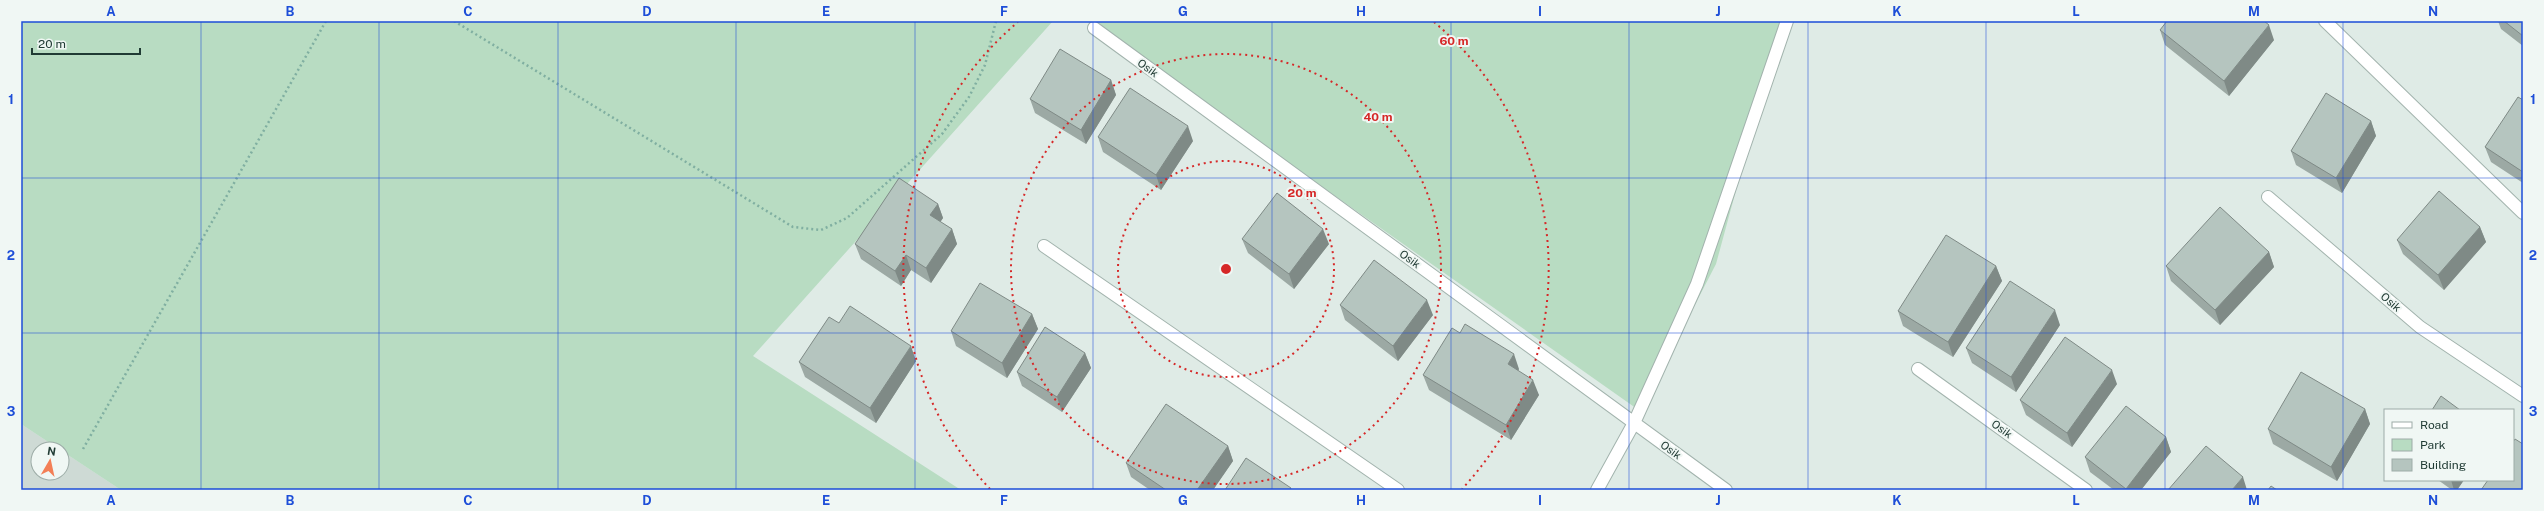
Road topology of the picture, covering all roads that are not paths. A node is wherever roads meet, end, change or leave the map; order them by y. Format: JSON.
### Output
{"nodes":[{"id":1,"x":1787,"y":21,"type":"edge"},
{"id":2,"x":2325,"y":21,"type":"edge"},
{"id":3,"x":1094,"y":28,"type":"dead end"},
{"id":4,"x":2268,"y":197,"type":"dead end"},
{"id":5,"x":2523,"y":213,"type":"edge"},
{"id":6,"x":1044,"y":246,"type":"dead end"},
{"id":7,"x":1918,"y":369,"type":"dead end"},
{"id":8,"x":2523,"y":396,"type":"edge"},
{"id":9,"x":1634,"y":423,"type":"junction"},
{"id":10,"x":1398,"y":490,"type":"edge"},
{"id":11,"x":1597,"y":490,"type":"edge"},
{"id":12,"x":1726,"y":490,"type":"edge"},
{"id":13,"x":2086,"y":490,"type":"edge"}],
"edges":[{"from":1,"to":9,"type":"street"},
{"from":2,"to":5,"type":"street"},
{"from":3,"to":9,"type":"street","name":"Osik"},
{"from":4,"to":8,"type":"street","name":"Osik"},
{"from":6,"to":10,"type":"street"},
{"from":7,"to":13,"type":"street","name":"Osik"},
{"from":9,"to":11,"type":"street"},
{"from":9,"to":12,"type":"street","name":"Osik"}]}
